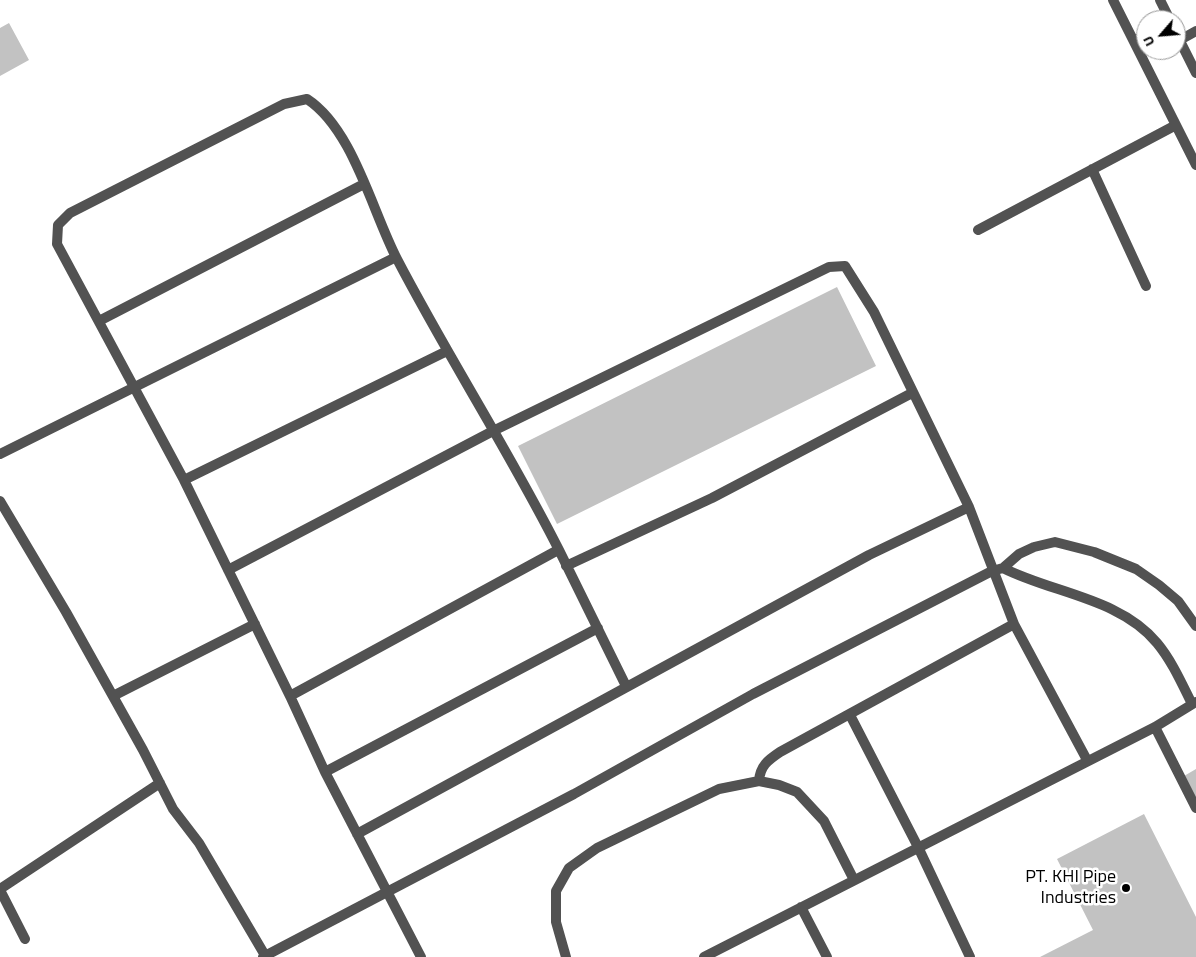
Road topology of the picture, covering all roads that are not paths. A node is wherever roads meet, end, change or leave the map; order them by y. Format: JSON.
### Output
{"nodes":[{"id":1,"x":1114,"y":0,"type":"edge"},
{"id":2,"x":1186,"y":52,"type":"edge"},
{"id":3,"x":1196,"y":73,"type":"edge"},
{"id":4,"x":1176,"y":125,"type":"junction"},
{"id":5,"x":1196,"y":165,"type":"edge"},
{"id":6,"x":1092,"y":169,"type":"junction"},
{"id":7,"x":364,"y":184,"type":"junction"},
{"id":8,"x":978,"y":230,"type":"dead end"},
{"id":9,"x":396,"y":257,"type":"junction"},
{"id":10,"x":1146,"y":286,"type":"dead end"},
{"id":11,"x":99,"y":321,"type":"junction"},
{"id":12,"x":447,"y":351,"type":"junction"},
{"id":13,"x":135,"y":385,"type":"junction"},
{"id":14,"x":912,"y":393,"type":"junction"},
{"id":15,"x":493,"y":432,"type":"junction"},
{"id":16,"x":0,"y":454,"type":"edge"},
{"id":17,"x":184,"y":480,"type":"junction"},
{"id":18,"x":0,"y":501,"type":"edge"},
{"id":19,"x":969,"y":507,"type":"junction"},
{"id":20,"x":558,"y":550,"type":"junction"},
{"id":21,"x":566,"y":566,"type":"junction"},
{"id":22,"x":1003,"y":568,"type":"junction"},
{"id":23,"x":228,"y":570,"type":"junction"},
{"id":24,"x":992,"y":570,"type":"junction"},
{"id":25,"x":254,"y":624,"type":"junction"},
{"id":26,"x":1014,"y":624,"type":"junction"},
{"id":27,"x":1196,"y":626,"type":"edge"},
{"id":28,"x":598,"y":628,"type":"junction"},
{"id":29,"x":626,"y":686,"type":"junction"},
{"id":30,"x":113,"y":696,"type":"junction"},
{"id":31,"x":290,"y":696,"type":"junction"},
{"id":32,"x":1194,"y":703,"type":"edge"},
{"id":33,"x":850,"y":715,"type":"junction"},
{"id":34,"x":1155,"y":727,"type":"junction"},
{"id":35,"x":1087,"y":760,"type":"junction"},
{"id":36,"x":325,"y":772,"type":"junction"},
{"id":37,"x":759,"y":781,"type":"junction"},
{"id":38,"x":160,"y":783,"type":"junction"},
{"id":39,"x":1196,"y":808,"type":"edge"},
{"id":40,"x":357,"y":834,"type":"junction"},
{"id":41,"x":918,"y":847,"type":"junction"},
{"id":42,"x":854,"y":880,"type":"junction"},
{"id":43,"x":0,"y":890,"type":"edge"},
{"id":44,"x":387,"y":893,"type":"junction"},
{"id":45,"x":801,"y":907,"type":"junction"},
{"id":46,"x":25,"y":940,"type":"dead end"},
{"id":47,"x":265,"y":956,"type":"edge"},
{"id":48,"x":421,"y":957,"type":"edge"},
{"id":49,"x":566,"y":957,"type":"edge"},
{"id":50,"x":704,"y":957,"type":"edge"},
{"id":51,"x":827,"y":957,"type":"edge"},
{"id":52,"x":970,"y":957,"type":"edge"}],
"edges":[{"from":1,"to":4,"type":"lane"},
{"from":2,"to":3,"type":"lane"},
{"from":4,"to":5,"type":"lane"},
{"from":4,"to":6,"type":"lane"},
{"from":6,"to":8,"type":"lane"},
{"from":6,"to":10,"type":"lane"},
{"from":7,"to":9,"type":"lane"},
{"from":7,"to":11,"type":"lane"},
{"from":7,"to":11,"type":"lane"},
{"from":9,"to":12,"type":"lane"},
{"from":9,"to":13,"type":"lane"},
{"from":11,"to":13,"type":"lane"},
{"from":12,"to":15,"type":"lane"},
{"from":12,"to":17,"type":"lane"},
{"from":13,"to":16,"type":"lane"},
{"from":13,"to":17,"type":"lane"},
{"from":14,"to":15,"type":"lane"},
{"from":14,"to":19,"type":"lane"},
{"from":14,"to":21,"type":"lane"},
{"from":15,"to":20,"type":"lane"},
{"from":15,"to":23,"type":"lane"},
{"from":17,"to":23,"type":"lane"},
{"from":18,"to":30,"type":"lane"},
{"from":19,"to":24,"type":"lane"},
{"from":19,"to":29,"type":"lane"},
{"from":20,"to":21,"type":"lane"},
{"from":20,"to":31,"type":"lane"},
{"from":21,"to":28,"type":"lane"},
{"from":22,"to":24,"type":"lane"},
{"from":22,"to":27,"type":"lane"},
{"from":22,"to":32,"type":"lane"},
{"from":23,"to":25,"type":"lane"},
{"from":24,"to":26,"type":"lane"},
{"from":24,"to":44,"type":"lane"},
{"from":25,"to":30,"type":"lane"},
{"from":25,"to":31,"type":"lane"},
{"from":26,"to":33,"type":"lane"},
{"from":26,"to":35,"type":"lane"},
{"from":28,"to":29,"type":"lane"},
{"from":28,"to":36,"type":"lane"},
{"from":29,"to":40,"type":"lane"},
{"from":30,"to":38,"type":"lane"},
{"from":31,"to":36,"type":"lane"},
{"from":32,"to":34,"type":"lane"},
{"from":33,"to":37,"type":"lane"},
{"from":33,"to":41,"type":"lane"},
{"from":34,"to":35,"type":"lane"},
{"from":34,"to":39,"type":"lane"},
{"from":35,"to":41,"type":"lane"},
{"from":36,"to":40,"type":"lane"},
{"from":37,"to":42,"type":"lane"},
{"from":37,"to":49,"type":"lane"},
{"from":38,"to":43,"type":"lane"},
{"from":38,"to":47,"type":"lane"},
{"from":40,"to":44,"type":"lane"},
{"from":41,"to":42,"type":"lane"},
{"from":41,"to":52,"type":"lane"},
{"from":42,"to":45,"type":"lane"},
{"from":43,"to":46,"type":"lane"},
{"from":44,"to":47,"type":"lane"},
{"from":44,"to":48,"type":"lane"},
{"from":45,"to":50,"type":"lane"},
{"from":45,"to":51,"type":"lane"}]}
